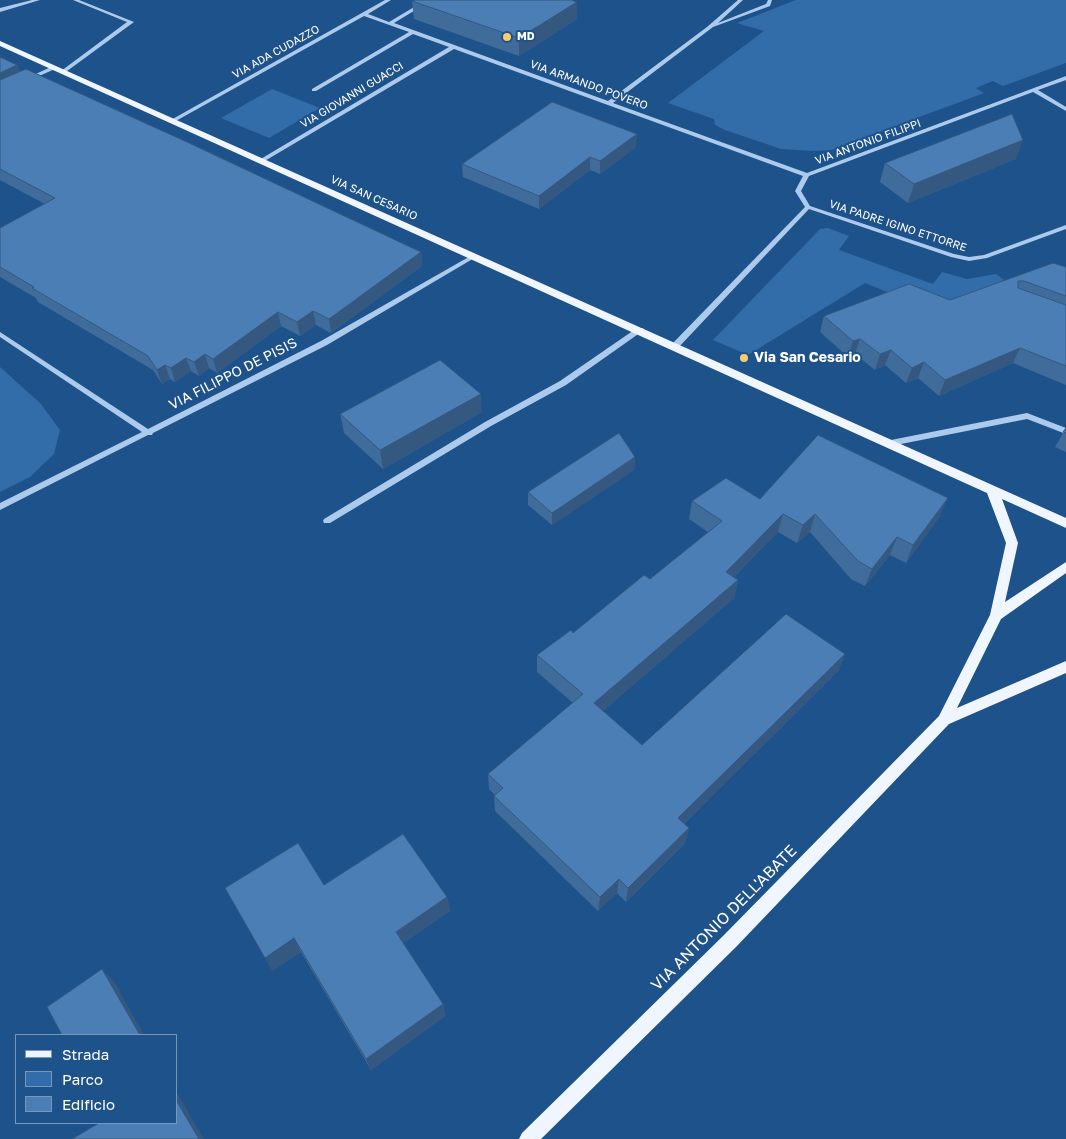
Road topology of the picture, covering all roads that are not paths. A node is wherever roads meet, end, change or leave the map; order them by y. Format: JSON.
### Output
{"nodes":[{"id":1,"x":38,"y":0,"type":"edge"},
{"id":2,"x":75,"y":0,"type":"edge"},
{"id":3,"x":389,"y":0,"type":"edge"},
{"id":4,"x":430,"y":0,"type":"edge"},
{"id":5,"x":741,"y":0,"type":"edge"},
{"id":6,"x":770,"y":0,"type":"edge"},
{"id":7,"x":0,"y":10,"type":"edge"},
{"id":8,"x":364,"y":14,"type":"junction"},
{"id":9,"x":389,"y":24,"type":"junction"},
{"id":10,"x":709,"y":28,"type":"junction"},
{"id":11,"x":414,"y":32,"type":"junction"},
{"id":12,"x":0,"y":43,"type":"edge"},
{"id":13,"x":453,"y":47,"type":"junction"},
{"id":14,"x":53,"y":68,"type":"junction"},
{"id":15,"x":63,"y":72,"type":"junction"},
{"id":16,"x":1066,"y":78,"type":"edge"},
{"id":17,"x":18,"y":84,"type":"edge"},
{"id":18,"x":314,"y":90,"type":"dead end"},
{"id":19,"x":1033,"y":90,"type":"junction"},
{"id":20,"x":609,"y":103,"type":"junction"},
{"id":21,"x":1066,"y":108,"type":"edge"},
{"id":22,"x":172,"y":121,"type":"junction"},
{"id":23,"x":261,"y":161,"type":"junction"},
{"id":24,"x":807,"y":175,"type":"junction"},
{"id":25,"x":808,"y":207,"type":"junction"},
{"id":26,"x":1066,"y":227,"type":"edge"},
{"id":27,"x":474,"y":256,"type":"junction"},
{"id":28,"x":640,"y":330,"type":"junction"},
{"id":29,"x":0,"y":334,"type":"edge"},
{"id":30,"x":675,"y":346,"type":"junction"},
{"id":31,"x":1066,"y":431,"type":"edge"},
{"id":32,"x":149,"y":433,"type":"junction"},
{"id":33,"x":890,"y":443,"type":"junction"},
{"id":34,"x":992,"y":489,"type":"junction"},
{"id":35,"x":0,"y":507,"type":"edge"},
{"id":36,"x":327,"y":520,"type":"dead end"},
{"id":37,"x":1066,"y":522,"type":"edge"},
{"id":38,"x":1066,"y":567,"type":"edge"},
{"id":39,"x":996,"y":615,"type":"junction"},
{"id":40,"x":1066,"y":667,"type":"edge"},
{"id":41,"x":944,"y":720,"type":"junction"},
{"id":42,"x":528,"y":1139,"type":"edge"}],
"edges":[{"from":1,"to":7,"type":"street"},
{"from":2,"to":15,"type":"street"},
{"from":3,"to":8,"type":"street","name":"VIA ADA CUDAZZO"},
{"from":4,"to":9,"type":"street"},
{"from":5,"to":10,"type":"street"},
{"from":6,"to":10,"type":"street"},
{"from":8,"to":9,"type":"street","name":"VIA ARMANDO POVERO"},
{"from":8,"to":22,"type":"street","name":"VIA ADA CUDAZZO"},
{"from":9,"to":11,"type":"street","name":"VIA ARMANDO POVERO"},
{"from":10,"to":20,"type":"street"},
{"from":11,"to":13,"type":"street","name":"VIA ARMANDO POVERO"},
{"from":11,"to":18,"type":"street"},
{"from":12,"to":14,"type":"main road","name":"VIA SAN CESARIO"},
{"from":13,"to":20,"type":"street","name":"VIA ARMANDO POVERO"},
{"from":13,"to":23,"type":"street","name":"VIA GIOVANNI GUACCI"},
{"from":14,"to":15,"type":"main road","name":"VIA SAN CESARIO"},
{"from":14,"to":17,"type":"street"},
{"from":15,"to":22,"type":"main road","name":"VIA SAN CESARIO"},
{"from":16,"to":19,"type":"street","name":"VIA ANTONIO FILIPPI"},
{"from":19,"to":21,"type":"street"},
{"from":19,"to":24,"type":"street","name":"VIA ANTONIO FILIPPI"},
{"from":20,"to":24,"type":"street","name":"VIA ARMANDO POVERO"},
{"from":22,"to":23,"type":"main road","name":"VIA SAN CESARIO"},
{"from":23,"to":27,"type":"main road","name":"VIA SAN CESARIO"},
{"from":24,"to":25,"type":"street","name":"VIA ANTONIO FILIPPI"},
{"from":25,"to":26,"type":"street","name":"VIA PADRE IGINO ETTORRE"},
{"from":25,"to":30,"type":"street"},
{"from":27,"to":28,"type":"main road","name":"VIA SAN CESARIO"},
{"from":27,"to":32,"type":"street","name":"VIA FILIPPO DE PISIS"},
{"from":28,"to":30,"type":"main road","name":"VIA SAN CESARIO"},
{"from":28,"to":36,"type":"street"},
{"from":29,"to":32,"type":"street"},
{"from":30,"to":33,"type":"main road","name":"VIA SAN CESARIO"},
{"from":31,"to":33,"type":"street"},
{"from":32,"to":35,"type":"street","name":"VIA FILIPPO DE PISIS"},
{"from":33,"to":34,"type":"main road","name":"VIA SAN CESARIO"},
{"from":34,"to":37,"type":"main road","name":"VIA SAN CESARIO"},
{"from":34,"to":39,"type":"main road","name":"VIA ANTONIO DELL'ABATE"},
{"from":38,"to":39,"type":"main road","name":"VIA ANTONIO DELL'ABATE"},
{"from":39,"to":41,"type":"main road","name":"VIA ANTONIO DELL'ABATE"},
{"from":40,"to":41,"type":"main road","name":"VIA ANTONIO DELL'ABATE"},
{"from":41,"to":42,"type":"main road","name":"VIA ANTONIO DELL'ABATE"}]}
